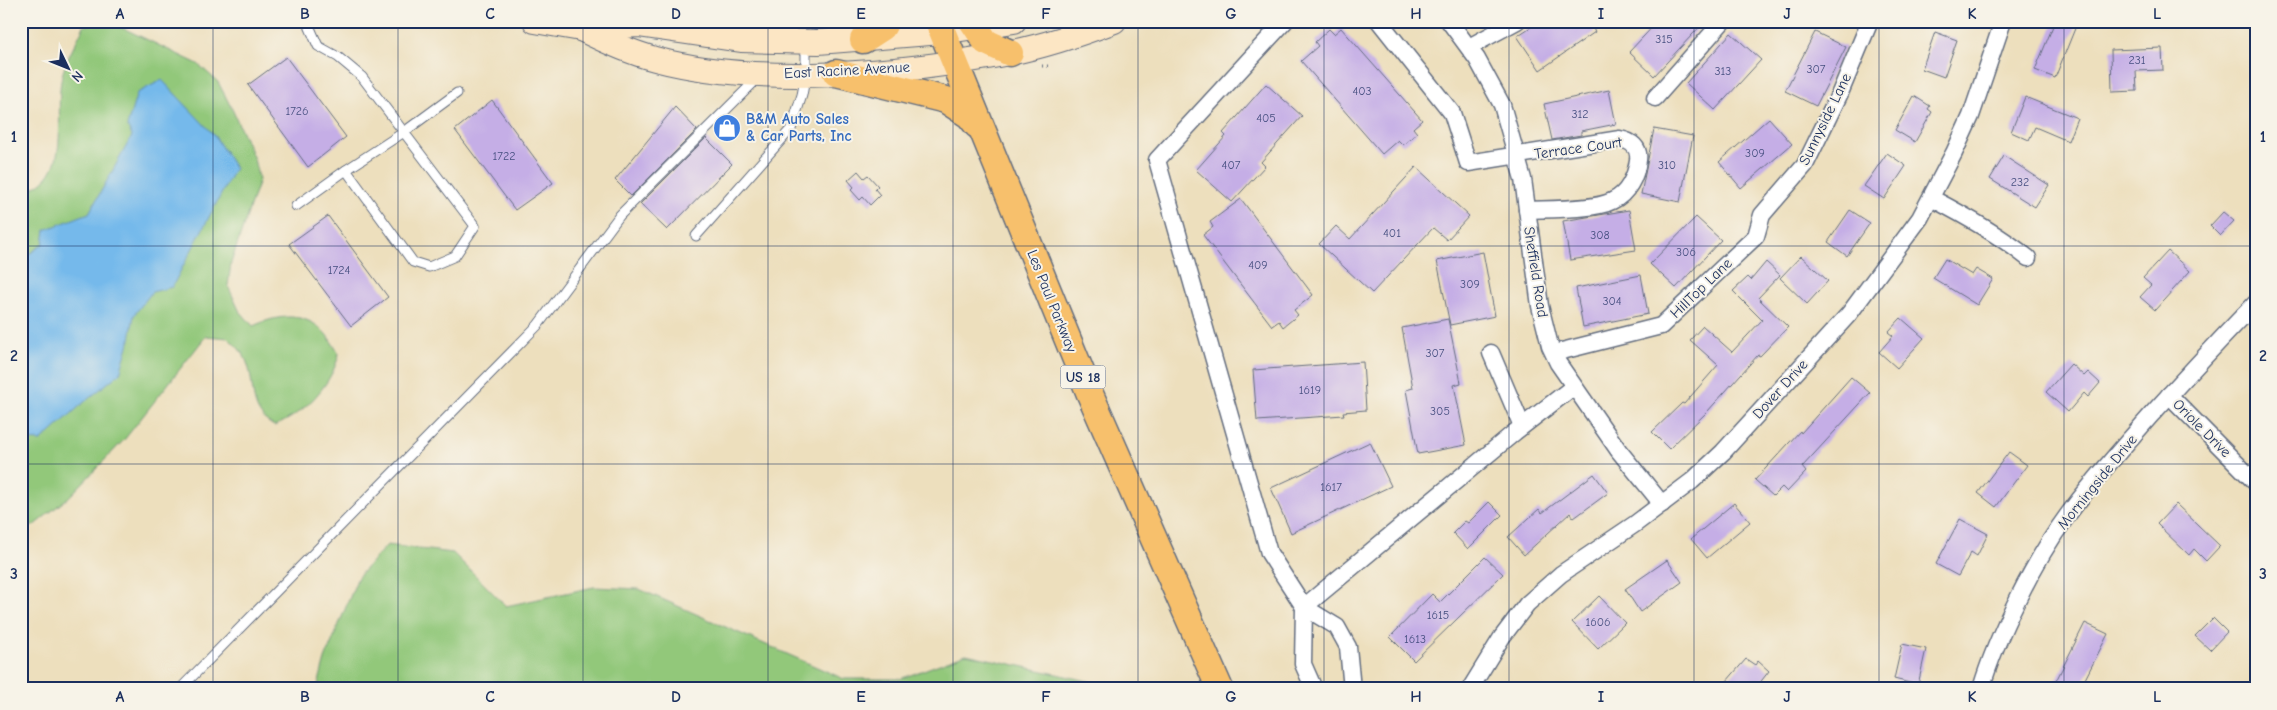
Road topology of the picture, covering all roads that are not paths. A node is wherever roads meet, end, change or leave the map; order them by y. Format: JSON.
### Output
{"nodes":[{"id":1,"x":307,"y":21,"type":"edge"},
{"id":2,"x":886,"y":21,"type":"edge"},
{"id":3,"x":1114,"y":21,"type":"edge"},
{"id":4,"x":1285,"y":21,"type":"edge"},
{"id":5,"x":1378,"y":21,"type":"edge"},
{"id":6,"x":1449,"y":21,"type":"edge"},
{"id":7,"x":1517,"y":21,"type":"edge"},
{"id":8,"x":1723,"y":21,"type":"edge"},
{"id":9,"x":1870,"y":21,"type":"edge"},
{"id":10,"x":2003,"y":21,"type":"edge"},
{"id":11,"x":542,"y":22,"type":"edge"},
{"id":12,"x":990,"y":24,"type":"edge"},
{"id":13,"x":940,"y":27,"type":"edge"},
{"id":14,"x":581,"y":29,"type":"junction"},
{"id":15,"x":863,"y":40,"type":"junction"},
{"id":16,"x":806,"y":42,"type":"junction"},
{"id":17,"x":1469,"y":47,"type":"junction"},
{"id":18,"x":1010,"y":53,"type":"junction"},
{"id":19,"x":982,"y":57,"type":"junction"},
{"id":20,"x":954,"y":61,"type":"junction"},
{"id":21,"x":763,"y":73,"type":"junction"},
{"id":22,"x":836,"y":73,"type":"junction"},
{"id":23,"x":806,"y":74,"type":"junction"},
{"id":24,"x":457,"y":93,"type":"dead end"},
{"id":25,"x":1655,"y":98,"type":"dead end"},
{"id":26,"x":404,"y":132,"type":"junction"},
{"id":27,"x":983,"y":132,"type":"junction"},
{"id":28,"x":1518,"y":156,"type":"junction"},
{"id":29,"x":346,"y":170,"type":"junction"},
{"id":30,"x":1931,"y":198,"type":"junction"},
{"id":31,"x":296,"y":206,"type":"dead end"},
{"id":32,"x":1527,"y":210,"type":"junction"},
{"id":33,"x":696,"y":236,"type":"dead end"},
{"id":34,"x":1756,"y":236,"type":"joint"},
{"id":35,"x":2028,"y":258,"type":"dead end"},
{"id":36,"x":2256,"y":303,"type":"edge"},
{"id":37,"x":1491,"y":353,"type":"dead end"},
{"id":38,"x":1554,"y":353,"type":"junction"},
{"id":39,"x":1573,"y":387,"type":"junction"},
{"id":40,"x":2169,"y":395,"type":"junction"},
{"id":41,"x":1522,"y":426,"type":"junction"},
{"id":42,"x":2256,"y":483,"type":"edge"},
{"id":43,"x":1662,"y":504,"type":"junction"},
{"id":44,"x":1304,"y":607,"type":"junction"},
{"id":45,"x":180,"y":689,"type":"edge"},
{"id":46,"x":1220,"y":689,"type":"edge"},
{"id":47,"x":1314,"y":689,"type":"edge"},
{"id":48,"x":1352,"y":689,"type":"edge"},
{"id":49,"x":1470,"y":689,"type":"edge"},
{"id":50,"x":1981,"y":689,"type":"edge"}],
"edges":[{"from":1,"to":26,"type":"lane"},
{"from":2,"to":15,"type":"main road"},
{"from":3,"to":18,"type":"main road","name":"East Racine Avenue"},
{"from":4,"to":44,"type":"street"},
{"from":5,"to":28,"type":"street","name":"Terrace Court"},
{"from":6,"to":17,"type":"street","name":"Sheffield Road"},
{"from":7,"to":17,"type":"street"},
{"from":8,"to":25,"type":"street"},
{"from":9,"to":34,"type":"street","name":"Sunnyside Lane"},
{"from":10,"to":30,"type":"street","name":"Dover Drive"},
{"from":11,"to":14,"type":"main road","name":"East Racine Avenue"},
{"from":12,"to":13,"type":"main road","name":"East Racine Avenue"},
{"from":12,"to":18,"type":"main road"},
{"from":13,"to":15,"type":"main road","name":"East Racine Avenue"},
{"from":13,"to":19,"type":"main road"},
{"from":13,"to":20,"type":"main road","name":"Les Paul Parkway","number":"US 18"},
{"from":14,"to":16,"type":"main road","name":"East Racine Avenue"},
{"from":14,"to":21,"type":"main road","name":"East Racine Avenue"},
{"from":15,"to":16,"type":"main road","name":"East Racine Avenue"},
{"from":16,"to":23,"type":"lane"},
{"from":17,"to":28,"type":"street","name":"Sheffield Road"},
{"from":18,"to":19,"type":"main road","name":"East Racine Avenue"},
{"from":19,"to":20,"type":"main road","name":"East Racine Avenue"},
{"from":20,"to":22,"type":"main road","name":"East Racine Avenue"},
{"from":20,"to":27,"type":"main road","name":"Les Paul Parkway","number":"US 18"},
{"from":21,"to":23,"type":"main road","name":"East Racine Avenue"},
{"from":21,"to":45,"type":"lane"},
{"from":22,"to":23,"type":"main road","name":"East Racine Avenue"},
{"from":22,"to":27,"type":"main road"},
{"from":23,"to":33,"type":"lane"},
{"from":24,"to":26,"type":"lane"},
{"from":26,"to":29,"type":"lane"},
{"from":26,"to":29,"type":"lane"},
{"from":27,"to":46,"type":"main road","name":"Les Paul Parkway","number":"US 18"},
{"from":28,"to":32,"type":"street","name":"Sheffield Road"},
{"from":28,"to":32,"type":"street","name":"Terrace Court"},
{"from":29,"to":31,"type":"lane"},
{"from":30,"to":35,"type":"street"},
{"from":30,"to":43,"type":"street","name":"Dover Drive"},
{"from":32,"to":38,"type":"street","name":"Sheffield Road"},
{"from":34,"to":38,"type":"street","name":"HillTop Lane"},
{"from":36,"to":40,"type":"street","name":"Morningside Drive"},
{"from":37,"to":41,"type":"street"},
{"from":38,"to":39,"type":"street","name":"Sheffield Road"},
{"from":39,"to":41,"type":"street"},
{"from":39,"to":43,"type":"street","name":"Sheffield Road"},
{"from":40,"to":42,"type":"street","name":"Oriole Drive"},
{"from":40,"to":50,"type":"street","name":"Morningside Drive"},
{"from":41,"to":44,"type":"street"},
{"from":43,"to":49,"type":"street","name":"Dover Drive"},
{"from":44,"to":47,"type":"street"},
{"from":44,"to":48,"type":"street"}]}
